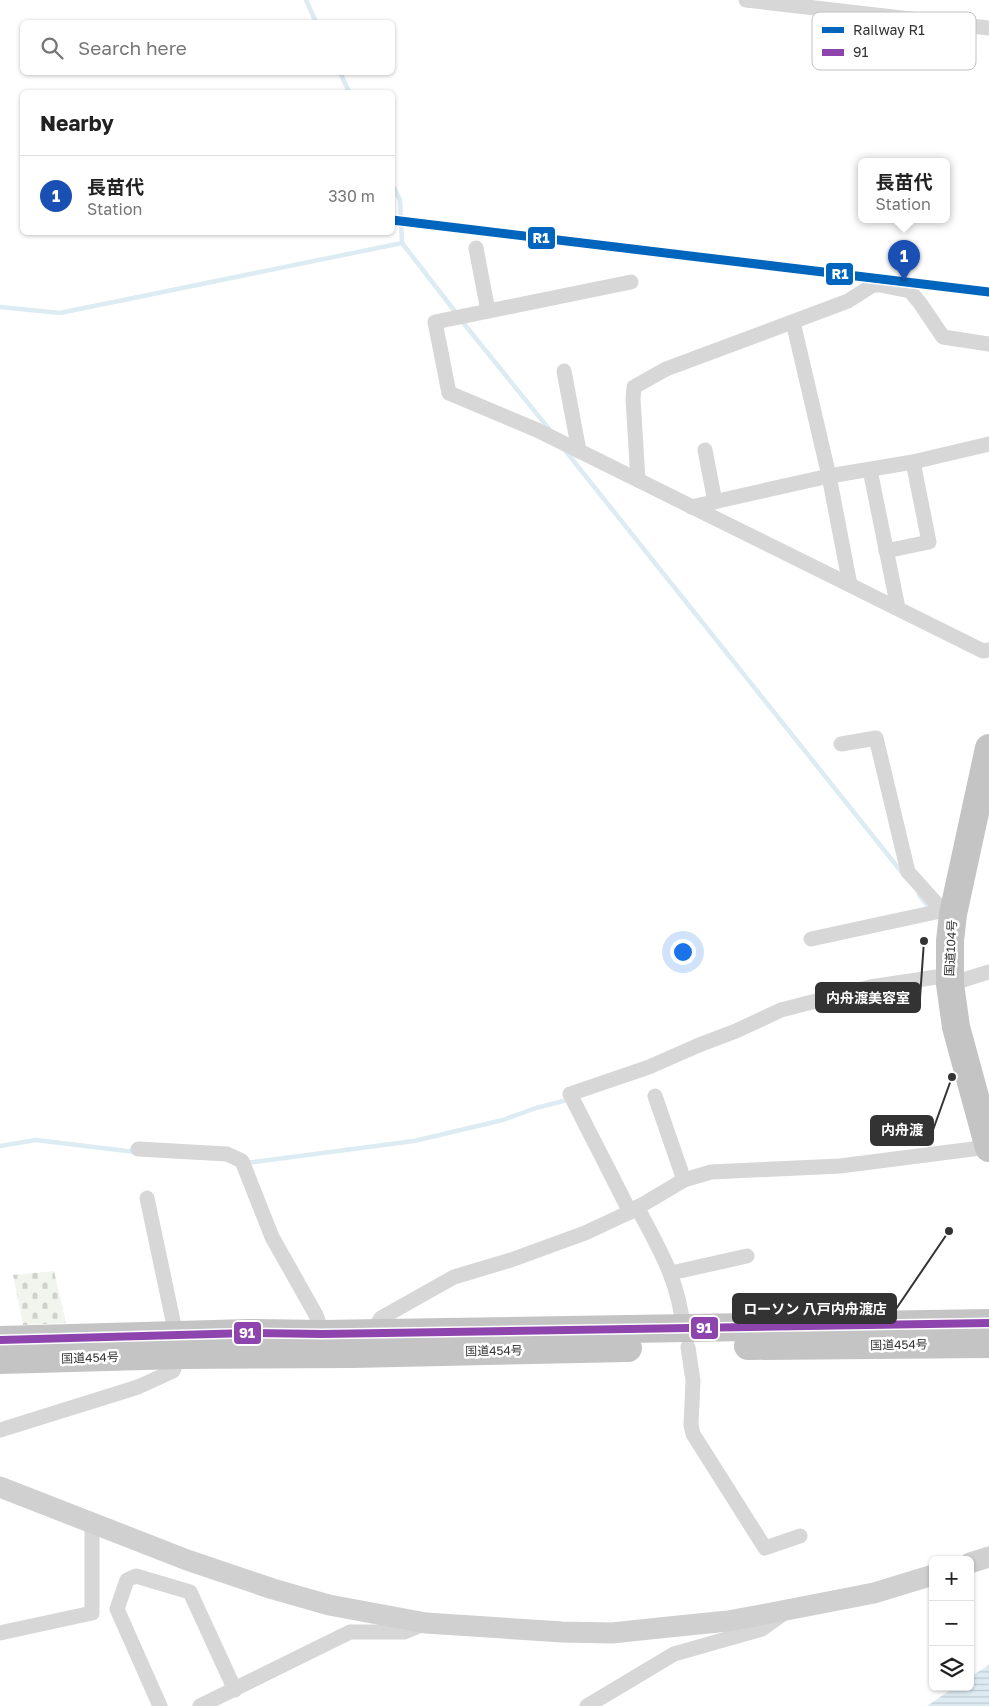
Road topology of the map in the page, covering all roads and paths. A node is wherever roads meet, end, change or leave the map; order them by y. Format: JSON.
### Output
{"nodes":[{"id":1,"x":746,"y":0,"type":"edge"},
{"id":2,"x":850,"y":12,"type":"edge"},
{"id":3,"x":976,"y":27,"type":"edge"},
{"id":4,"x":989,"y":28,"type":"edge"},
{"id":5,"x":476,"y":248,"type":"dead end"},
{"id":6,"x":631,"y":282,"type":"dead end"},
{"id":7,"x":488,"y":311,"type":"junction"},
{"id":8,"x":793,"y":322,"type":"junction"},
{"id":9,"x":989,"y":344,"type":"edge"},
{"id":10,"x":564,"y":371,"type":"dead end"},
{"id":11,"x":989,"y":444,"type":"edge"},
{"id":12,"x":705,"y":450,"type":"dead end"},
{"id":13,"x":579,"y":451,"type":"junction"},
{"id":14,"x":913,"y":462,"type":"junction"},
{"id":15,"x":870,"y":470,"type":"junction"},
{"id":16,"x":830,"y":476,"type":"junction"},
{"id":17,"x":638,"y":480,"type":"junction"},
{"id":18,"x":715,"y":502,"type":"junction"},
{"id":19,"x":691,"y":507,"type":"junction"},
{"id":20,"x":886,"y":551,"type":"junction"},
{"id":21,"x":850,"y":584,"type":"junction"},
{"id":22,"x":898,"y":608,"type":"junction"},
{"id":23,"x":989,"y":650,"type":"edge"},
{"id":24,"x":841,"y":744,"type":"dead end"},
{"id":25,"x":989,"y":748,"type":"edge"},
{"id":26,"x":947,"y":911,"type":"junction"},
{"id":27,"x":812,"y":939,"type":"dead end"},
{"id":28,"x":989,"y":972,"type":"edge"},
{"id":29,"x":950,"y":979,"type":"junction"},
{"id":30,"x":655,"y":1096,"type":"dead end"},
{"id":31,"x":989,"y":1147,"type":"edge"},
{"id":32,"x":138,"y":1149,"type":"dead end"},
{"id":33,"x":684,"y":1180,"type":"junction"},
{"id":34,"x":147,"y":1198,"type":"dead end"},
{"id":35,"x":633,"y":1209,"type":"junction"},
{"id":36,"x":747,"y":1256,"type":"dead end"},
{"id":37,"x":671,"y":1273,"type":"junction"},
{"id":38,"x":989,"y":1323,"type":"edge"},
{"id":39,"x":686,"y":1338,"type":"junction"},
{"id":40,"x":0,"y":1340,"type":"edge"},
{"id":41,"x":326,"y":1344,"type":"junction"},
{"id":42,"x":366,"y":1344,"type":"junction"},
{"id":43,"x":989,"y":1344,"type":"edge"},
{"id":44,"x":177,"y":1345,"type":"junction"},
{"id":45,"x":0,"y":1360,"type":"edge"},
{"id":46,"x":0,"y":1430,"type":"edge"},
{"id":47,"x":0,"y":1486,"type":"edge"},
{"id":48,"x":92,"y":1522,"type":"junction"},
{"id":49,"x":800,"y":1536,"type":"dead end"},
{"id":50,"x":989,"y":1557,"type":"edge"},
{"id":51,"x":974,"y":1562,"type":"edge"},
{"id":52,"x":929,"y":1576,"type":"edge"},
{"id":53,"x":791,"y":1608,"type":"junction"},
{"id":54,"x":117,"y":1609,"type":"junction"},
{"id":55,"x":92,"y":1613,"type":"junction"},
{"id":56,"x":426,"y":1622,"type":"junction"},
{"id":57,"x":0,"y":1633,"type":"edge"},
{"id":58,"x":235,"y":1690,"type":"junction"},
{"id":59,"x":160,"y":1706,"type":"edge"},
{"id":60,"x":200,"y":1706,"type":"edge"},
{"id":61,"x":587,"y":1706,"type":"edge"}],
"edges":[{"from":1,"to":2,"type":"street"},
{"from":3,"to":4,"type":"street"},
{"from":5,"to":7,"type":"street"},
{"from":6,"to":7,"type":"street"},
{"from":7,"to":13,"type":"street"},
{"from":8,"to":9,"type":"street"},
{"from":8,"to":16,"type":"street"},
{"from":8,"to":17,"type":"street"},
{"from":10,"to":13,"type":"street"},
{"from":11,"to":14,"type":"street"},
{"from":12,"to":18,"type":"street"},
{"from":13,"to":17,"type":"street"},
{"from":14,"to":15,"type":"street"},
{"from":14,"to":20,"type":"street"},
{"from":15,"to":16,"type":"street"},
{"from":15,"to":20,"type":"street"},
{"from":16,"to":18,"type":"street"},
{"from":16,"to":21,"type":"street"},
{"from":17,"to":19,"type":"street"},
{"from":18,"to":19,"type":"street"},
{"from":19,"to":21,"type":"street"},
{"from":20,"to":22,"type":"street"},
{"from":21,"to":22,"type":"street"},
{"from":22,"to":23,"type":"street"},
{"from":24,"to":26,"type":"street"},
{"from":25,"to":26,"type":"highway","name":"国道104号"},
{"from":26,"to":27,"type":"street"},
{"from":26,"to":29,"type":"highway","name":"国道104号"},
{"from":28,"to":29,"type":"street"},
{"from":29,"to":31,"type":"highway","name":"国道104号"},
{"from":29,"to":35,"type":"street"},
{"from":30,"to":33,"type":"street"},
{"from":31,"to":33,"type":"street"},
{"from":32,"to":41,"type":"street"},
{"from":33,"to":35,"type":"street"},
{"from":34,"to":44,"type":"street"},
{"from":35,"to":37,"type":"street"},
{"from":35,"to":42,"type":"street"},
{"from":36,"to":37,"type":"street"},
{"from":37,"to":39,"type":"street"},
{"from":38,"to":39,"type":"highway","name":"国道454号"},
{"from":39,"to":42,"type":"highway","name":"国道454号"},
{"from":39,"to":43,"type":"highway","name":"国道454号"},
{"from":39,"to":49,"type":"street"},
{"from":40,"to":44,"type":"highway","name":"国道454号"},
{"from":41,"to":42,"type":"highway","name":"国道454号"},
{"from":41,"to":44,"type":"highway","name":"国道454号"},
{"from":44,"to":45,"type":"highway","name":"国道454号"},
{"from":44,"to":46,"type":"street"},
{"from":47,"to":48,"type":"street"},
{"from":48,"to":55,"type":"street"},
{"from":48,"to":56,"type":"street"},
{"from":50,"to":51,"type":"street"},
{"from":52,"to":53,"type":"street"},
{"from":53,"to":56,"type":"street"},
{"from":53,"to":61,"type":"street"},
{"from":54,"to":55,"type":"street"},
{"from":54,"to":58,"type":"street"},
{"from":54,"to":59,"type":"street"},
{"from":55,"to":57,"type":"street"},
{"from":56,"to":58,"type":"street"},
{"from":58,"to":60,"type":"street"}]}
